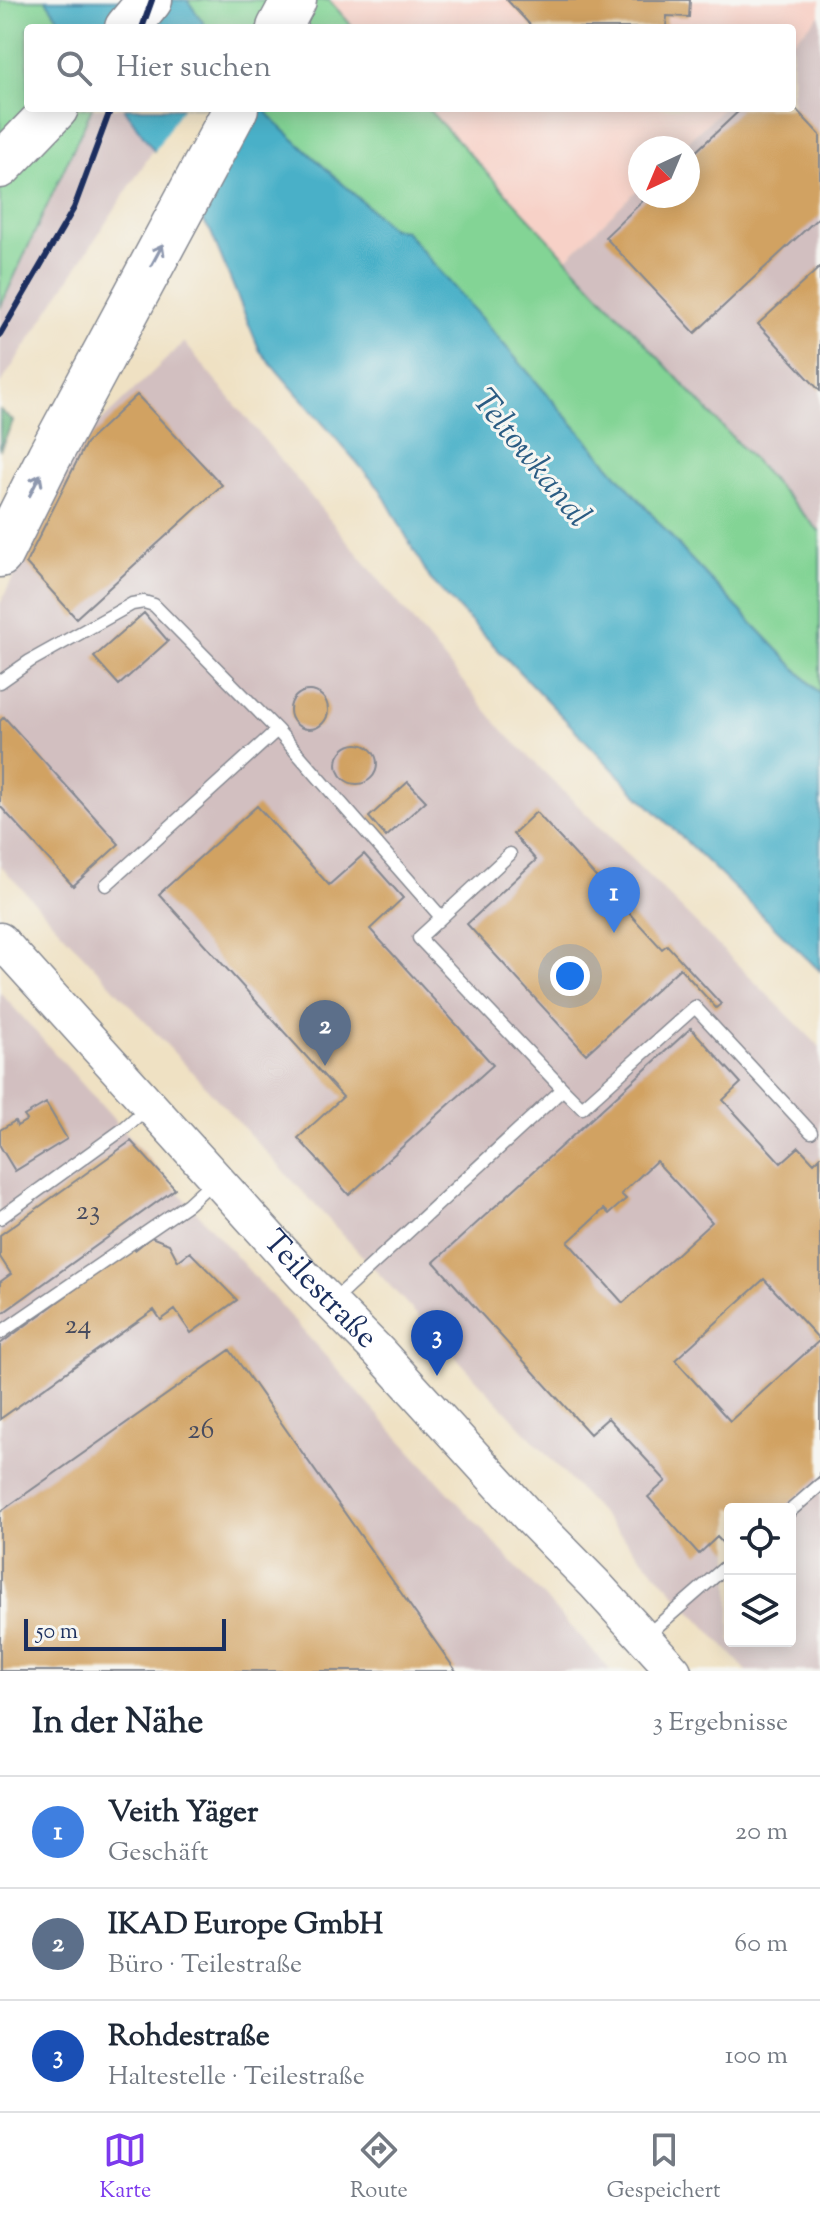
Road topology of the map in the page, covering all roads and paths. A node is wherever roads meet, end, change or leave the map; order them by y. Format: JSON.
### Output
{"nodes":[{"id":1,"x":150,"y":0,"type":"edge"},
{"id":2,"x":294,"y":0,"type":"edge"},
{"id":3,"x":130,"y":24,"type":"edge"},
{"id":4,"x":281,"y":24,"type":"edge"},
{"id":5,"x":52,"y":112,"type":"edge"},
{"id":6,"x":234,"y":112,"type":"edge"},
{"id":7,"x":0,"y":166,"type":"edge"},
{"id":8,"x":0,"y":555,"type":"edge"},
{"id":9,"x":0,"y":682,"type":"edge"},
{"id":10,"x":277,"y":730,"type":"junction"},
{"id":11,"x":510,"y":854,"type":"dead end"},
{"id":12,"x":106,"y":885,"type":"dead end"},
{"id":13,"x":441,"y":917,"type":"junction"},
{"id":14,"x":0,"y":940,"type":"edge"},
{"id":15,"x":563,"y":1089,"type":"junction"},
{"id":16,"x":150,"y":1105,"type":"junction"},
{"id":17,"x":811,"y":1132,"type":"dead end"},
{"id":18,"x":216,"y":1178,"type":"junction"},
{"id":19,"x":0,"y":1218,"type":"edge"},
{"id":20,"x":331,"y":1304,"type":"junction"},
{"id":21,"x":0,"y":1333,"type":"edge"},
{"id":22,"x":820,"y":1485,"type":"edge"},
{"id":23,"x":796,"y":1506,"type":"edge"},
{"id":24,"x":724,"y":1568,"type":"edge"},
{"id":25,"x":644,"y":1638,"type":"junction"},
{"id":26,"x":674,"y":1671,"type":"edge"}],
"edges":[{"from":1,"to":3,"type":"highway"},
{"from":2,"to":4,"type":"highway"},
{"from":5,"to":7,"type":"highway"},
{"from":8,"to":6,"type":"highway","one_way":true},
{"from":9,"to":10,"type":"lane"},
{"from":10,"to":12,"type":"lane"},
{"from":10,"to":13,"type":"lane"},
{"from":11,"to":13,"type":"lane"},
{"from":13,"to":15,"type":"lane"},
{"from":14,"to":16,"type":"street","name":"Teilestraße"},
{"from":15,"to":17,"type":"lane"},
{"from":15,"to":20,"type":"lane"},
{"from":16,"to":18,"type":"street","name":"Teilestraße"},
{"from":16,"to":19,"type":"lane"},
{"from":18,"to":20,"type":"street","name":"Teilestraße"},
{"from":18,"to":21,"type":"lane"},
{"from":20,"to":25,"type":"street","name":"Teilestraße"},
{"from":22,"to":23,"type":"lane"},
{"from":24,"to":25,"type":"lane"},
{"from":25,"to":26,"type":"street","name":"Teilestraße"}]}
